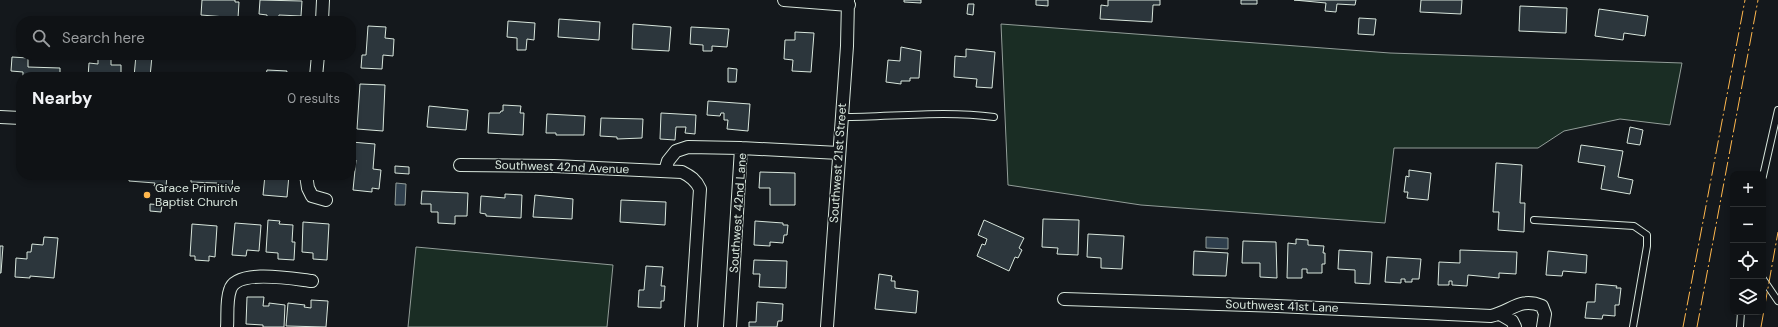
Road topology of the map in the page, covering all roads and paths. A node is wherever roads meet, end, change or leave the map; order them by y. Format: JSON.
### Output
{"nodes":[{"id":1,"x":323,"y":0,"type":"edge"},
{"id":2,"x":784,"y":0,"type":"edge"},
{"id":3,"x":849,"y":2,"type":"edge"},
{"id":4,"x":322,"y":16,"type":"edge"},
{"id":5,"x":318,"y":60,"type":"edge"},
{"id":6,"x":316,"y":72,"type":"edge"},
{"id":7,"x":1778,"y":110,"type":"edge"},
{"id":8,"x":0,"y":117,"type":"edge"},
{"id":9,"x":842,"y":117,"type":"junction"},
{"id":10,"x":994,"y":117,"type":"dead end"},
{"id":11,"x":16,"y":118,"type":"edge"},
{"id":12,"x":741,"y":148,"type":"junction"},
{"id":13,"x":839,"y":153,"type":"junction"},
{"id":14,"x":460,"y":165,"type":"dead end"},
{"id":15,"x":665,"y":171,"type":"junction"},
{"id":16,"x":1764,"y":171,"type":"edge"},
{"id":17,"x":307,"y":180,"type":"edge"},
{"id":18,"x":326,"y":200,"type":"dead end"},
{"id":19,"x":1534,"y":220,"type":"dead end"},
{"id":20,"x":312,"y":281,"type":"dead end"},
{"id":21,"x":1766,"y":283,"type":"edge"},
{"id":22,"x":1064,"y":299,"type":"dead end"},
{"id":23,"x":1778,"y":301,"type":"edge"},
{"id":24,"x":1500,"y":314,"type":"junction"},
{"id":25,"x":1741,"y":315,"type":"edge"},
{"id":26,"x":227,"y":327,"type":"edge"},
{"id":27,"x":691,"y":327,"type":"edge"},
{"id":28,"x":730,"y":327,"type":"edge"},
{"id":29,"x":827,"y":327,"type":"edge"},
{"id":30,"x":1515,"y":327,"type":"edge"},
{"id":31,"x":1543,"y":327,"type":"edge"},
{"id":32,"x":1634,"y":327,"type":"edge"},
{"id":33,"x":1740,"y":327,"type":"edge"}],
"edges":[{"from":1,"to":4,"type":"street"},
{"from":2,"to":3,"type":"street"},
{"from":3,"to":9,"type":"street","name":"Southwest 21st Street"},
{"from":5,"to":6,"type":"street"},
{"from":7,"to":16,"type":"lane"},
{"from":8,"to":11,"type":"street"},
{"from":9,"to":10,"type":"lane"},
{"from":9,"to":13,"type":"street","name":"Southwest 21st Street"},
{"from":12,"to":13,"type":"street","name":"Southwest 42nd Lane"},
{"from":12,"to":15,"type":"street"},
{"from":12,"to":28,"type":"street","name":"Southwest 42nd Lane"},
{"from":13,"to":29,"type":"street","name":"Southwest 21st Street"},
{"from":14,"to":15,"type":"street","name":"Southwest 42nd Avenue"},
{"from":15,"to":27,"type":"street","name":"Southwest 42nd Avenue"},
{"from":17,"to":18,"type":"street"},
{"from":19,"to":32,"type":"lane"},
{"from":20,"to":26,"type":"street"},
{"from":21,"to":23,"type":"lane"},
{"from":22,"to":24,"type":"street","name":"Southwest 41st Lane"},
{"from":24,"to":30,"type":"street"},
{"from":24,"to":31,"type":"street"},
{"from":25,"to":33,"type":"lane"}]}
